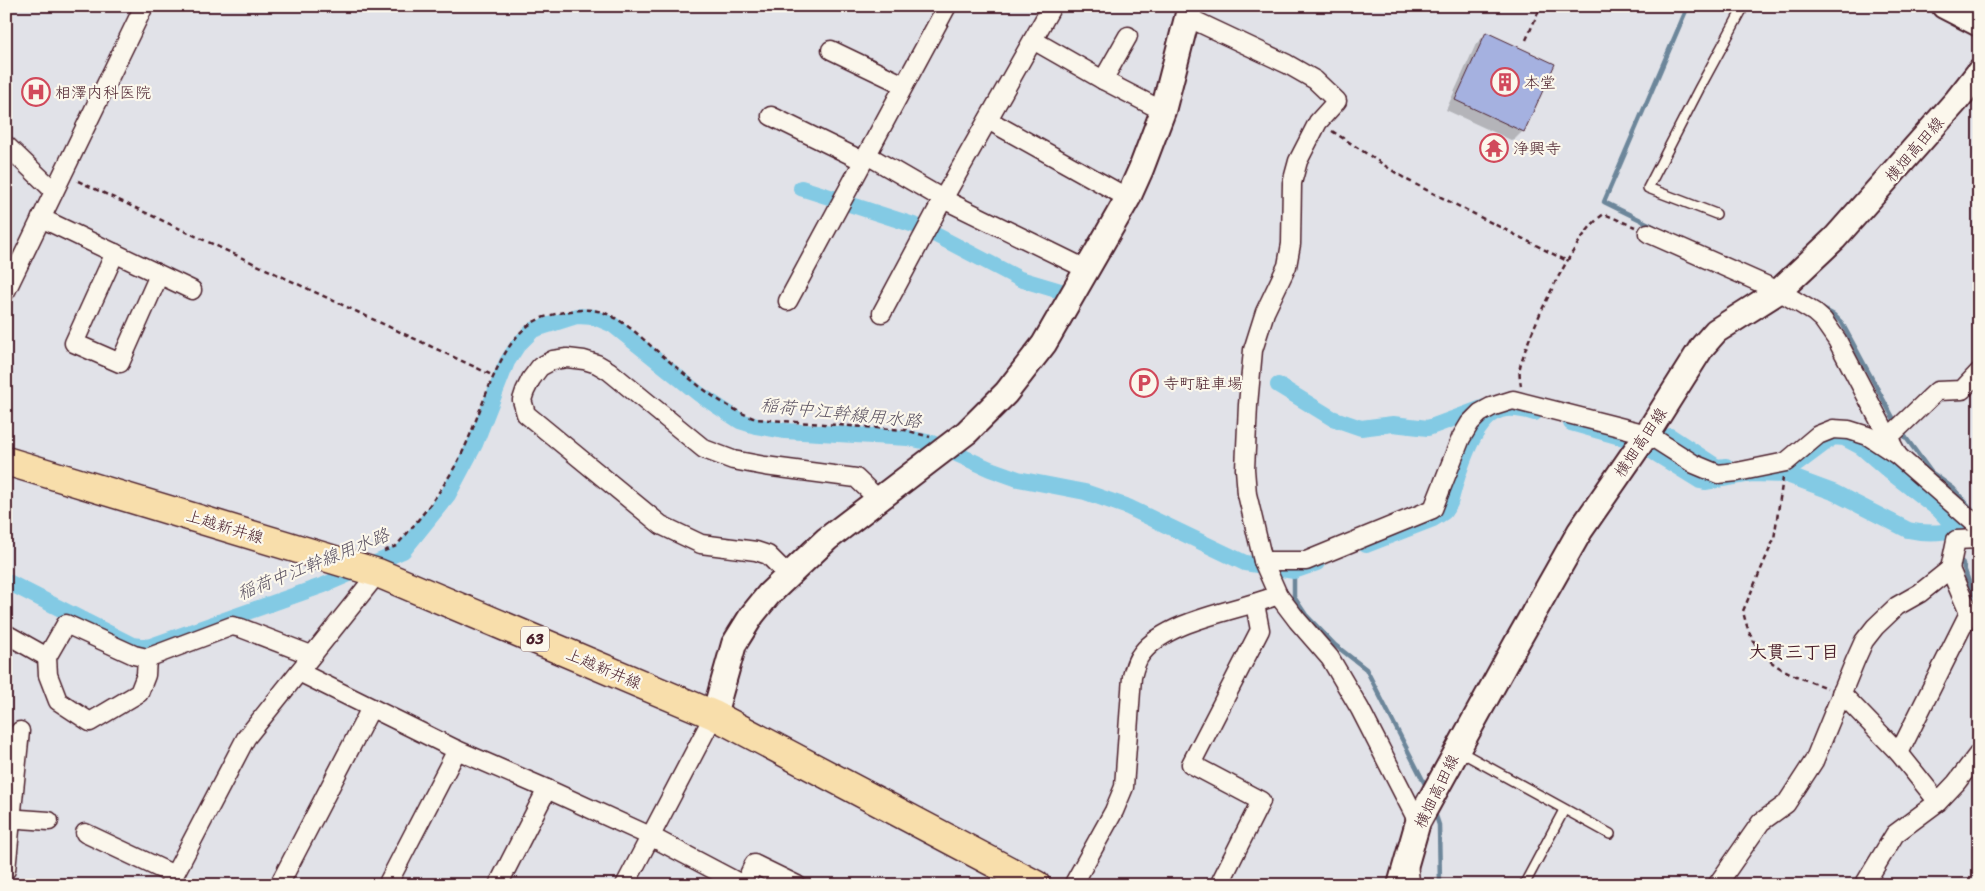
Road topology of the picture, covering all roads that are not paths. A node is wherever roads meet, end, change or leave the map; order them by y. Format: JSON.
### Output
{"nodes":[{"id":1,"x":144,"y":6,"type":"edge"},
{"id":2,"x":1052,"y":6,"type":"edge"},
{"id":3,"x":1744,"y":6,"type":"edge"},
{"id":4,"x":1944,"y":6,"type":"edge"},
{"id":5,"x":939,"y":9,"type":"edge"},
{"id":6,"x":1188,"y":12,"type":"edge"},
{"id":7,"x":1979,"y":24,"type":"edge"},
{"id":8,"x":1128,"y":36,"type":"dead end"},
{"id":9,"x":1033,"y":40,"type":"junction"},
{"id":10,"x":831,"y":50,"type":"dead end"},
{"id":11,"x":1979,"y":72,"type":"edge"},
{"id":12,"x":1103,"y":80,"type":"junction"},
{"id":13,"x":904,"y":84,"type":"junction"},
{"id":14,"x":1163,"y":111,"type":"junction"},
{"id":15,"x":771,"y":116,"type":"dead end"},
{"id":16,"x":988,"y":120,"type":"junction"},
{"id":17,"x":6,"y":145,"type":"edge"},
{"id":18,"x":865,"y":158,"type":"junction"},
{"id":19,"x":54,"y":191,"type":"junction"},
{"id":20,"x":1128,"y":198,"type":"junction"},
{"id":21,"x":943,"y":199,"type":"junction"},
{"id":22,"x":1716,"y":214,"type":"dead end"},
{"id":23,"x":41,"y":218,"type":"junction"},
{"id":24,"x":1648,"y":232,"type":"road end"},
{"id":25,"x":115,"y":253,"type":"junction"},
{"id":26,"x":1086,"y":269,"type":"junction"},
{"id":27,"x":160,"y":275,"type":"junction"},
{"id":28,"x":6,"y":290,"type":"edge"},
{"id":29,"x":192,"y":290,"type":"dead end"},
{"id":30,"x":1779,"y":291,"type":"junction"},
{"id":31,"x":788,"y":302,"type":"dead end"},
{"id":32,"x":882,"y":313,"type":"dead end"},
{"id":33,"x":1979,"y":372,"type":"edge"},
{"id":34,"x":1647,"y":434,"type":"junction"},
{"id":35,"x":1888,"y":438,"type":"junction"},
{"id":36,"x":1898,"y":455,"type":"junction"},
{"id":37,"x":6,"y":461,"type":"edge"},
{"id":38,"x":878,"y":499,"type":"junction"},
{"id":39,"x":1957,"y":508,"type":"junction"},
{"id":40,"x":1979,"y":527,"type":"edge"},
{"id":41,"x":1979,"y":539,"type":"edge"},
{"id":42,"x":1956,"y":540,"type":"junction"},
{"id":43,"x":1263,"y":561,"type":"junction"},
{"id":44,"x":365,"y":569,"type":"junction"},
{"id":45,"x":1950,"y":569,"type":"junction"},
{"id":46,"x":788,"y":574,"type":"junction"},
{"id":47,"x":1278,"y":595,"type":"junction"},
{"id":48,"x":1255,"y":604,"type":"junction"},
{"id":49,"x":6,"y":634,"type":"edge"},
{"id":50,"x":311,"y":654,"type":"junction"},
{"id":51,"x":47,"y":657,"type":"junction"},
{"id":52,"x":147,"y":658,"type":"junction"},
{"id":53,"x":299,"y":672,"type":"junction"},
{"id":54,"x":1841,"y":693,"type":"junction"},
{"id":55,"x":371,"y":708,"type":"junction"},
{"id":56,"x":714,"y":715,"type":"junction"},
{"id":57,"x":20,"y":731,"type":"dead end"},
{"id":58,"x":457,"y":750,"type":"junction"},
{"id":59,"x":1456,"y":750,"type":"junction"},
{"id":60,"x":1898,"y":753,"type":"junction"},
{"id":61,"x":1979,"y":753,"type":"edge"},
{"id":62,"x":547,"y":789,"type":"junction"},
{"id":63,"x":1938,"y":802,"type":"junction"},
{"id":64,"x":1564,"y":810,"type":"junction"},
{"id":65,"x":9,"y":818,"type":"edge"},
{"id":66,"x":49,"y":821,"type":"dead end"},
{"id":67,"x":1418,"y":822,"type":"junction"},
{"id":68,"x":85,"y":833,"type":"dead end"},
{"id":69,"x":1610,"y":834,"type":"dead end"},
{"id":70,"x":650,"y":836,"type":"junction"},
{"id":71,"x":1411,"y":850,"type":"junction"},
{"id":72,"x":6,"y":870,"type":"edge"},
{"id":73,"x":171,"y":880,"type":"edge"},
{"id":74,"x":279,"y":885,"type":"edge"},
{"id":75,"x":387,"y":885,"type":"edge"},
{"id":76,"x":498,"y":885,"type":"edge"},
{"id":77,"x":625,"y":885,"type":"edge"},
{"id":78,"x":743,"y":885,"type":"edge"},
{"id":79,"x":797,"y":885,"type":"edge"},
{"id":80,"x":1036,"y":885,"type":"edge"},
{"id":81,"x":1073,"y":885,"type":"edge"},
{"id":82,"x":1219,"y":885,"type":"edge"},
{"id":83,"x":1400,"y":885,"type":"edge"},
{"id":84,"x":1415,"y":885,"type":"edge"},
{"id":85,"x":1524,"y":885,"type":"edge"},
{"id":86,"x":1717,"y":885,"type":"edge"},
{"id":87,"x":1864,"y":885,"type":"edge"}],
"edges":[{"from":1,"to":19,"type":"street"},
{"from":2,"to":9,"type":"street"},
{"from":3,"to":22,"type":"lane"},
{"from":4,"to":7,"type":"main road"},
{"from":5,"to":13,"type":"street"},
{"from":6,"to":14,"type":"main road"},
{"from":6,"to":43,"type":"street"},
{"from":8,"to":12,"type":"street"},
{"from":9,"to":12,"type":"street"},
{"from":9,"to":16,"type":"street"},
{"from":10,"to":13,"type":"street"},
{"from":11,"to":30,"type":"main road","name":"横畑高田線"},
{"from":12,"to":14,"type":"street"},
{"from":13,"to":18,"type":"street"},
{"from":14,"to":20,"type":"main road"},
{"from":15,"to":18,"type":"street"},
{"from":16,"to":20,"type":"street"},
{"from":16,"to":21,"type":"street"},
{"from":17,"to":19,"type":"street"},
{"from":18,"to":21,"type":"street"},
{"from":18,"to":31,"type":"street"},
{"from":19,"to":23,"type":"street"},
{"from":20,"to":26,"type":"main road"},
{"from":21,"to":26,"type":"street"},
{"from":21,"to":32,"type":"street"},
{"from":23,"to":25,"type":"street"},
{"from":23,"to":28,"type":"street"},
{"from":24,"to":30,"type":"street"},
{"from":25,"to":27,"type":"street"},
{"from":25,"to":27,"type":"street"},
{"from":26,"to":38,"type":"main road"},
{"from":27,"to":29,"type":"street"},
{"from":30,"to":34,"type":"main road","name":"横畑高田線"},
{"from":30,"to":35,"type":"street"},
{"from":33,"to":35,"type":"street"},
{"from":34,"to":36,"type":"street"},
{"from":34,"to":43,"type":"street"},
{"from":34,"to":59,"type":"main road","name":"横畑高田線"},
{"from":35,"to":36,"type":"street"},
{"from":36,"to":39,"type":"street"},
{"from":37,"to":44,"type":"main road","name":"上越新井線","number":"63"},
{"from":38,"to":46,"type":"main road"},
{"from":38,"to":46,"type":"street"},
{"from":39,"to":40,"type":"street"},
{"from":39,"to":42,"type":"street"},
{"from":41,"to":42,"type":"street"},
{"from":42,"to":45,"type":"street"},
{"from":43,"to":47,"type":"street"},
{"from":44,"to":50,"type":"street"},
{"from":44,"to":56,"type":"main road","name":"上越新井線","number":"63"},
{"from":45,"to":54,"type":"street"},
{"from":45,"to":60,"type":"street"},
{"from":46,"to":56,"type":"main road"},
{"from":47,"to":48,"type":"street"},
{"from":47,"to":67,"type":"street"},
{"from":48,"to":81,"type":"street"},
{"from":48,"to":82,"type":"street"},
{"from":49,"to":51,"type":"street"},
{"from":50,"to":52,"type":"street"},
{"from":50,"to":53,"type":"street"},
{"from":51,"to":52,"type":"street"},
{"from":51,"to":52,"type":"street"},
{"from":53,"to":55,"type":"street"},
{"from":53,"to":73,"type":"street"},
{"from":54,"to":60,"type":"street"},
{"from":54,"to":86,"type":"street"},
{"from":55,"to":58,"type":"street"},
{"from":55,"to":74,"type":"street"},
{"from":56,"to":70,"type":"street"},
{"from":56,"to":80,"type":"main road","name":"上越新井線","number":"63"},
{"from":57,"to":65,"type":"street"},
{"from":58,"to":62,"type":"street"},
{"from":58,"to":75,"type":"street"},
{"from":59,"to":64,"type":"lane"},
{"from":59,"to":67,"type":"main road","name":"横畑高田線"},
{"from":60,"to":63,"type":"street"},
{"from":61,"to":63,"type":"street"},
{"from":62,"to":70,"type":"street"},
{"from":62,"to":76,"type":"street"},
{"from":63,"to":87,"type":"street"},
{"from":64,"to":69,"type":"lane"},
{"from":64,"to":85,"type":"lane"},
{"from":65,"to":66,"type":"street"},
{"from":65,"to":72,"type":"street"},
{"from":67,"to":71,"type":"main road","name":"横畑高田線"},
{"from":68,"to":73,"type":"street"},
{"from":70,"to":77,"type":"street"},
{"from":70,"to":78,"type":"street"},
{"from":71,"to":83,"type":"main road","name":"横畑高田線"},
{"from":71,"to":84,"type":"lane"},
{"from":78,"to":79,"type":"street"}]}
